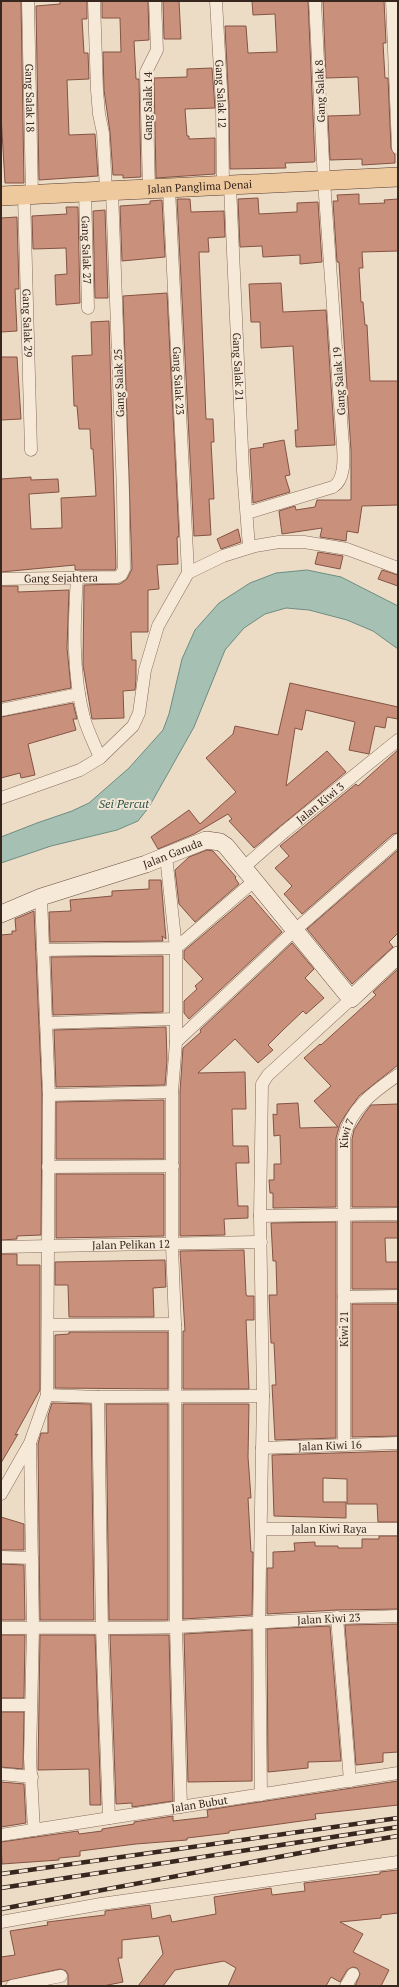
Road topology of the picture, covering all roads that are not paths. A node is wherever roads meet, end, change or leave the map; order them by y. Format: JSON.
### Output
{"nodes":[{"id":1,"x":28,"y":1,"type":"edge"},
{"id":2,"x":94,"y":1,"type":"edge"},
{"id":3,"x":155,"y":1,"type":"edge"},
{"id":4,"x":216,"y":1,"type":"edge"},
{"id":5,"x":315,"y":1,"type":"edge"},
{"id":6,"x":392,"y":1,"type":"edge"},
{"id":7,"x":397,"y":108,"type":"edge"},
{"id":8,"x":398,"y":148,"type":"edge"},
{"id":9,"x":398,"y":177,"type":"edge"},
{"id":10,"x":324,"y":181,"type":"junction"},
{"id":11,"x":226,"y":186,"type":"junction"},
{"id":12,"x":169,"y":189,"type":"junction"},
{"id":13,"x":149,"y":190,"type":"junction"},
{"id":14,"x":109,"y":191,"type":"junction"},
{"id":15,"x":85,"y":192,"type":"junction"},
{"id":16,"x":28,"y":195,"type":"junction"},
{"id":17,"x":1,"y":196,"type":"edge"},
{"id":18,"x":88,"y":308,"type":"dead end"},
{"id":19,"x":31,"y":450,"type":"dead end"},
{"id":20,"x":247,"y":513,"type":"junction"},
{"id":21,"x":249,"y":547,"type":"junction"},
{"id":22,"x":398,"y":568,"type":"edge"},
{"id":23,"x":188,"y":573,"type":"junction"},
{"id":24,"x":121,"y":575,"type":"joint"},
{"id":25,"x":77,"y":577,"type":"junction"},
{"id":26,"x":1,"y":579,"type":"edge"},
{"id":27,"x":79,"y":694,"type":"junction"},
{"id":28,"x":1,"y":710,"type":"edge"},
{"id":29,"x":398,"y":740,"type":"edge"},
{"id":30,"x":100,"y":758,"type":"junction"},
{"id":31,"x":1,"y":798,"type":"edge"},
{"id":32,"x":398,"y":840,"type":"edge"},
{"id":33,"x":166,"y":856,"type":"junction"},
{"id":34,"x":249,"y":875,"type":"junction"},
{"id":35,"x":41,"y":897,"type":"junction"},
{"id":36,"x":1,"y":914,"type":"edge"},
{"id":37,"x":294,"y":931,"type":"junction"},
{"id":38,"x":176,"y":948,"type":"junction"},
{"id":39,"x":43,"y":950,"type":"junction"},
{"id":40,"x":398,"y":955,"type":"edge"},
{"id":41,"x":351,"y":999,"type":"junction"},
{"id":42,"x":176,"y":1019,"type":"junction"},
{"id":43,"x":46,"y":1023,"type":"junction"},
{"id":44,"x":176,"y":1042,"type":"junction"},
{"id":45,"x":398,"y":1075,"type":"edge"},
{"id":46,"x":172,"y":1092,"type":"junction"},
{"id":47,"x":49,"y":1095,"type":"junction"},
{"id":48,"x":173,"y":1166,"type":"junction"},
{"id":49,"x":48,"y":1167,"type":"junction"},
{"id":50,"x":398,"y":1214,"type":"edge"},
{"id":51,"x":344,"y":1215,"type":"junction"},
{"id":52,"x":260,"y":1216,"type":"junction"},
{"id":53,"x":260,"y":1242,"type":"junction"},
{"id":54,"x":172,"y":1245,"type":"junction"},
{"id":55,"x":1,"y":1247,"type":"edge"},
{"id":56,"x":47,"y":1247,"type":"junction"},
{"id":57,"x":398,"y":1296,"type":"edge"},
{"id":58,"x":344,"y":1297,"type":"junction"},
{"id":59,"x":175,"y":1324,"type":"junction"},
{"id":60,"x":48,"y":1325,"type":"junction"},
{"id":61,"x":47,"y":1395,"type":"junction"},
{"id":62,"x":263,"y":1396,"type":"junction"},
{"id":63,"x":98,"y":1397,"type":"junction"},
{"id":64,"x":175,"y":1397,"type":"junction"},
{"id":65,"x":30,"y":1442,"type":"junction"},
{"id":66,"x":398,"y":1443,"type":"edge"},
{"id":67,"x":344,"y":1444,"type":"junction"},
{"id":68,"x":262,"y":1448,"type":"junction"},
{"id":69,"x":1,"y":1494,"type":"edge"},
{"id":70,"x":261,"y":1529,"type":"junction"},
{"id":71,"x":398,"y":1529,"type":"edge"},
{"id":72,"x":1,"y":1557,"type":"edge"},
{"id":73,"x":32,"y":1558,"type":"junction"},
{"id":74,"x":398,"y":1616,"type":"edge"},
{"id":75,"x":337,"y":1617,"type":"junction"},
{"id":76,"x":259,"y":1622,"type":"junction"},
{"id":77,"x":176,"y":1627,"type":"junction"},
{"id":78,"x":1,"y":1628,"type":"edge"},
{"id":79,"x":33,"y":1628,"type":"junction"},
{"id":80,"x":102,"y":1629,"type":"junction"},
{"id":81,"x":1,"y":1704,"type":"edge"},
{"id":82,"x":31,"y":1705,"type":"junction"},
{"id":83,"x":398,"y":1773,"type":"edge"},
{"id":84,"x":1,"y":1774,"type":"edge"},
{"id":85,"x":32,"y":1777,"type":"junction"},
{"id":86,"x":350,"y":1781,"type":"junction"},
{"id":87,"x":262,"y":1795,"type":"junction"},
{"id":88,"x":181,"y":1808,"type":"junction"},
{"id":89,"x":109,"y":1818,"type":"junction"},
{"id":90,"x":34,"y":1830,"type":"junction"},
{"id":91,"x":1,"y":1835,"type":"edge"},
{"id":92,"x":398,"y":1862,"type":"edge"},
{"id":93,"x":1,"y":1922,"type":"edge"},
{"id":94,"x":353,"y":1974,"type":"dead end"},
{"id":95,"x":61,"y":1976,"type":"dead end"},
{"id":96,"x":12,"y":1986,"type":"edge"},
{"id":97,"x":346,"y":1986,"type":"edge"}],
"edges":[{"from":1,"to":16,"type":"street","name":"Gang Salak 18"},
{"from":2,"to":14,"type":"street","name":"Gang Salak 25"},
{"from":3,"to":13,"type":"street","name":"Gang Salak 14"},
{"from":4,"to":11,"type":"street","name":"Gang Salak 12"},
{"from":5,"to":10,"type":"street","name":"Gang Salak 8"},
{"from":6,"to":7,"type":"street"},
{"from":7,"to":8,"type":"street"},
{"from":9,"to":10,"type":"main road","name":"Jalan Panglima Denai"},
{"from":10,"to":11,"type":"main road","name":"Jalan Panglima Denai"},
{"from":10,"to":20,"type":"street","name":"Gang Salak 19"},
{"from":11,"to":12,"type":"main road","name":"Jalan Panglima Denai"},
{"from":11,"to":20,"type":"street","name":"Gang Salak 21"},
{"from":12,"to":13,"type":"main road","name":"Jalan Panglima Denai"},
{"from":12,"to":23,"type":"street","name":"Gang Salak 23"},
{"from":13,"to":14,"type":"main road","name":"Jalan Panglima Denai"},
{"from":14,"to":15,"type":"main road","name":"Jalan Panglima Denai"},
{"from":14,"to":24,"type":"street","name":"Gang Salak 25"},
{"from":15,"to":16,"type":"main road","name":"Jalan Panglima Denai"},
{"from":15,"to":18,"type":"street","name":"Gang Salak 27"},
{"from":16,"to":17,"type":"main road","name":"Jalan Panglima Denai"},
{"from":16,"to":19,"type":"street","name":"Gang Salak 29"},
{"from":20,"to":21,"type":"street","name":"Gang Salak 21"},
{"from":21,"to":22,"type":"street"},
{"from":21,"to":23,"type":"street"},
{"from":23,"to":30,"type":"street"},
{"from":24,"to":25,"type":"street","name":"Gang Sejahtera"},
{"from":25,"to":26,"type":"street","name":"Gang Sejahtera"},
{"from":25,"to":27,"type":"street"},
{"from":27,"to":28,"type":"street"},
{"from":27,"to":30,"type":"street"},
{"from":29,"to":34,"type":"street","name":"Jalan Kiwi 3"},
{"from":30,"to":31,"type":"street"},
{"from":32,"to":37,"type":"street"},
{"from":33,"to":34,"type":"street","name":"Jalan Garuda"},
{"from":33,"to":35,"type":"street","name":"Jalan Garuda"},
{"from":33,"to":38,"type":"street"},
{"from":34,"to":37,"type":"street","name":"Jalan Garuda"},
{"from":34,"to":38,"type":"street","name":"Jalan Kiwi 3"},
{"from":35,"to":36,"type":"street","name":"Jalan Garuda"},
{"from":35,"to":39,"type":"street"},
{"from":37,"to":41,"type":"street","name":"Jalan Garuda"},
{"from":37,"to":44,"type":"street"},
{"from":38,"to":39,"type":"street"},
{"from":38,"to":42,"type":"street"},
{"from":39,"to":43,"type":"street"},
{"from":40,"to":41,"type":"street"},
{"from":41,"to":52,"type":"street"},
{"from":42,"to":43,"type":"street"},
{"from":42,"to":44,"type":"street"},
{"from":43,"to":47,"type":"street"},
{"from":44,"to":46,"type":"street"},
{"from":45,"to":51,"type":"street","name":"Kiwi 7"},
{"from":46,"to":47,"type":"street"},
{"from":46,"to":48,"type":"street"},
{"from":47,"to":49,"type":"street"},
{"from":48,"to":49,"type":"street"},
{"from":48,"to":54,"type":"street"},
{"from":49,"to":56,"type":"street"},
{"from":50,"to":51,"type":"street"},
{"from":51,"to":52,"type":"street"},
{"from":51,"to":58,"type":"street","name":"Kiwi 21"},
{"from":52,"to":53,"type":"street"},
{"from":53,"to":54,"type":"street","name":"Jalan Pelikan 12"},
{"from":53,"to":62,"type":"street"},
{"from":54,"to":56,"type":"street","name":"Jalan Pelikan 12"},
{"from":54,"to":59,"type":"street"},
{"from":55,"to":56,"type":"street","name":"Jalan Pelikan 12"},
{"from":56,"to":60,"type":"street"},
{"from":57,"to":58,"type":"street"},
{"from":58,"to":67,"type":"street","name":"Kiwi 21"},
{"from":59,"to":60,"type":"street"},
{"from":59,"to":64,"type":"street"},
{"from":60,"to":61,"type":"street"},
{"from":61,"to":63,"type":"street"},
{"from":61,"to":65,"type":"street"},
{"from":62,"to":64,"type":"street"},
{"from":62,"to":68,"type":"street"},
{"from":63,"to":64,"type":"street"},
{"from":63,"to":80,"type":"street"},
{"from":64,"to":77,"type":"street"},
{"from":65,"to":69,"type":"street"},
{"from":65,"to":73,"type":"street"},
{"from":66,"to":67,"type":"street","name":"Jalan Kiwi 16"},
{"from":67,"to":68,"type":"street","name":"Jalan Kiwi 16"},
{"from":68,"to":70,"type":"street"},
{"from":70,"to":71,"type":"street","name":"Jalan Kiwi Raya"},
{"from":70,"to":76,"type":"street"},
{"from":72,"to":73,"type":"street"},
{"from":73,"to":79,"type":"street"},
{"from":74,"to":75,"type":"street","name":"Jalan Kiwi 23"},
{"from":75,"to":76,"type":"street","name":"Jalan Kiwi 23"},
{"from":75,"to":86,"type":"street"},
{"from":76,"to":77,"type":"street","name":"Jalan Kiwi 23"},
{"from":76,"to":87,"type":"street"},
{"from":77,"to":80,"type":"street","name":"Jalan Kiwi 23"},
{"from":77,"to":88,"type":"street"},
{"from":78,"to":79,"type":"street","name":"Jalan Kiwi 23"},
{"from":79,"to":80,"type":"street","name":"Jalan Kiwi 23"},
{"from":79,"to":82,"type":"street"},
{"from":80,"to":89,"type":"street"},
{"from":81,"to":82,"type":"street"},
{"from":82,"to":85,"type":"street"},
{"from":83,"to":86,"type":"street","name":"Jalan Bubut"},
{"from":84,"to":85,"type":"street"},
{"from":85,"to":90,"type":"street"},
{"from":86,"to":87,"type":"street","name":"Jalan Bubut"},
{"from":87,"to":88,"type":"street","name":"Jalan Bubut"},
{"from":88,"to":89,"type":"street","name":"Jalan Bubut"},
{"from":89,"to":90,"type":"street","name":"Jalan Bubut"},
{"from":90,"to":91,"type":"street","name":"Jalan Bubut"},
{"from":92,"to":93,"type":"street"},
{"from":94,"to":97,"type":"street"},
{"from":95,"to":96,"type":"street"}]}
